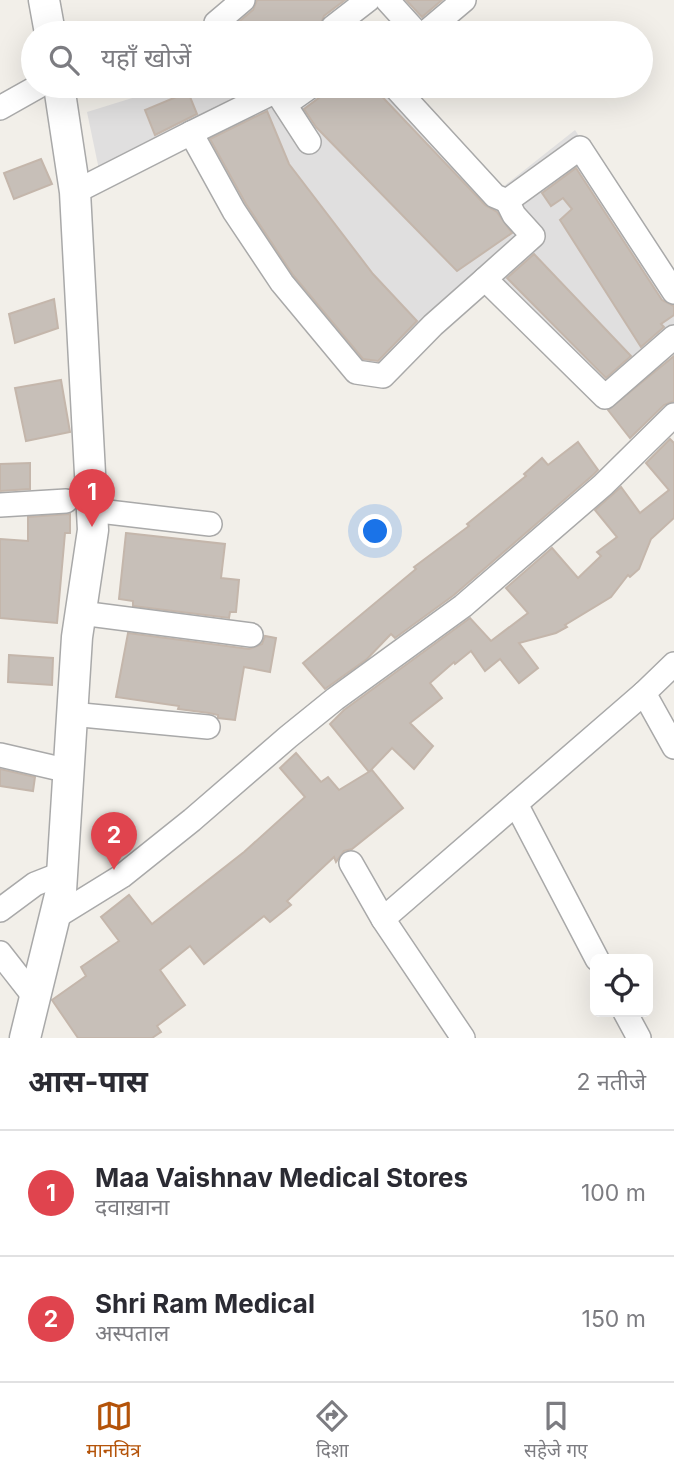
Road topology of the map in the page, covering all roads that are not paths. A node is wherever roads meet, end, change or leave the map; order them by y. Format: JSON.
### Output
{"nodes":[{"id":1,"x":44,"y":0,"type":"edge"},
{"id":2,"x":243,"y":0,"type":"edge"},
{"id":3,"x":368,"y":0,"type":"edge"},
{"id":4,"x":387,"y":0,"type":"edge"},
{"id":5,"x":464,"y":0,"type":"edge"},
{"id":6,"x":48,"y":21,"type":"edge"},
{"id":7,"x":218,"y":21,"type":"edge"},
{"id":8,"x":341,"y":21,"type":"edge"},
{"id":9,"x":406,"y":21,"type":"edge"},
{"id":10,"x":439,"y":21,"type":"edge"},
{"id":11,"x":21,"y":96,"type":"edge"},
{"id":12,"x":61,"y":98,"type":"edge"},
{"id":13,"x":254,"y":98,"type":"edge"},
{"id":14,"x":273,"y":98,"type":"edge"},
{"id":15,"x":405,"y":98,"type":"edge"},
{"id":16,"x":0,"y":108,"type":"edge"},
{"id":17,"x":191,"y":132,"type":"junction"},
{"id":18,"x":309,"y":142,"type":"dead end"},
{"id":19,"x":75,"y":192,"type":"junction"},
{"id":20,"x":507,"y":201,"type":"junction"},
{"id":21,"x":485,"y":279,"type":"junction"},
{"id":22,"x":674,"y":292,"type":"edge"},
{"id":23,"x":674,"y":337,"type":"edge"},
{"id":24,"x":674,"y":415,"type":"edge"},
{"id":25,"x":0,"y":505,"type":"edge"},
{"id":26,"x":79,"y":505,"type":"junction"},
{"id":27,"x":210,"y":524,"type":"dead end"},
{"id":28,"x":81,"y":613,"type":"junction"},
{"id":29,"x":251,"y":635,"type":"dead end"},
{"id":30,"x":674,"y":664,"type":"edge"},
{"id":31,"x":644,"y":692,"type":"junction"},
{"id":32,"x":71,"y":714,"type":"junction"},
{"id":33,"x":208,"y":727,"type":"dead end"},
{"id":34,"x":674,"y":747,"type":"edge"},
{"id":35,"x":0,"y":755,"type":"edge"},
{"id":36,"x":69,"y":771,"type":"junction"},
{"id":37,"x":516,"y":804,"type":"junction"},
{"id":38,"x":351,"y":863,"type":"dead end"},
{"id":39,"x":63,"y":873,"type":"junction"},
{"id":40,"x":0,"y":910,"type":"edge"},
{"id":41,"x":54,"y":918,"type":"junction"},
{"id":42,"x":383,"y":919,"type":"junction"},
{"id":43,"x":0,"y":953,"type":"edge"},
{"id":44,"x":594,"y":954,"type":"edge"},
{"id":45,"x":36,"y":999,"type":"junction"},
{"id":46,"x":628,"y":1017,"type":"edge"},
{"id":47,"x":25,"y":1038,"type":"edge"},
{"id":48,"x":463,"y":1038,"type":"edge"},
{"id":49,"x":639,"y":1038,"type":"edge"}],
"edges":[{"from":1,"to":6,"type":"street"},
{"from":2,"to":7,"type":"street"},
{"from":3,"to":8,"type":"street"},
{"from":4,"to":9,"type":"street"},
{"from":5,"to":10,"type":"street"},
{"from":11,"to":16,"type":"street"},
{"from":12,"to":19,"type":"street"},
{"from":13,"to":17,"type":"street"},
{"from":14,"to":18,"type":"street"},
{"from":15,"to":20,"type":"street"},
{"from":17,"to":19,"type":"street"},
{"from":17,"to":21,"type":"street"},
{"from":19,"to":26,"type":"street"},
{"from":20,"to":21,"type":"street"},
{"from":20,"to":22,"type":"street"},
{"from":21,"to":23,"type":"street"},
{"from":24,"to":41,"type":"street"},
{"from":25,"to":26,"type":"street"},
{"from":26,"to":27,"type":"street"},
{"from":26,"to":28,"type":"street"},
{"from":28,"to":29,"type":"street"},
{"from":28,"to":32,"type":"street"},
{"from":30,"to":31,"type":"street"},
{"from":31,"to":34,"type":"street"},
{"from":31,"to":37,"type":"street"},
{"from":32,"to":33,"type":"street"},
{"from":32,"to":36,"type":"street"},
{"from":35,"to":36,"type":"street"},
{"from":36,"to":39,"type":"street"},
{"from":37,"to":42,"type":"street"},
{"from":37,"to":44,"type":"street"},
{"from":38,"to":42,"type":"street"},
{"from":39,"to":40,"type":"street"},
{"from":39,"to":41,"type":"street"},
{"from":41,"to":45,"type":"street"},
{"from":42,"to":48,"type":"street"},
{"from":43,"to":45,"type":"street"},
{"from":45,"to":47,"type":"street"},
{"from":46,"to":49,"type":"street"}]}
